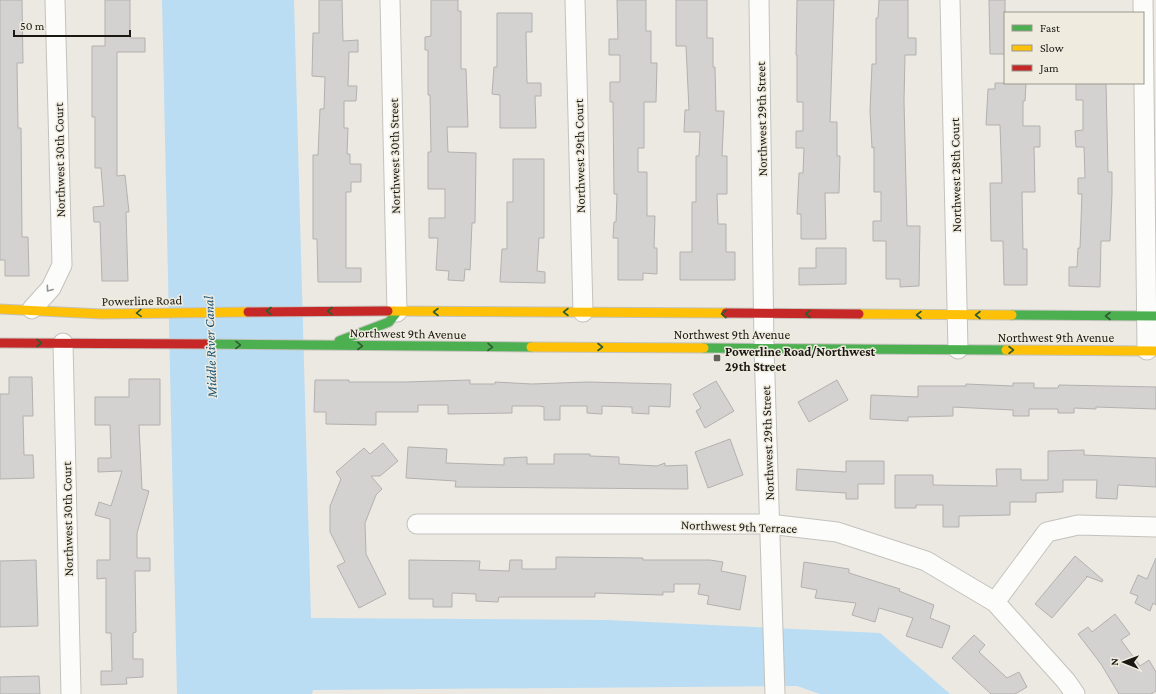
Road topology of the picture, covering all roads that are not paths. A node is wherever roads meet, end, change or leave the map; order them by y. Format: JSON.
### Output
{"nodes":[{"id":1,"x":55,"y":0,"type":"edge"},
{"id":2,"x":390,"y":0,"type":"edge"},
{"id":3,"x":575,"y":0,"type":"edge"},
{"id":4,"x":759,"y":0,"type":"edge"},
{"id":5,"x":950,"y":0,"type":"edge"},
{"id":6,"x":1144,"y":0,"type":"edge"},
{"id":7,"x":0,"y":309,"type":"edge"},
{"id":8,"x":32,"y":309,"type":"junction"},
{"id":9,"x":308,"y":311,"type":"joint"},
{"id":10,"x":397,"y":312,"type":"junction"},
{"id":11,"x":583,"y":312,"type":"junction"},
{"id":12,"x":102,"y":314,"type":"junction"},
{"id":13,"x":763,"y":314,"type":"junction"},
{"id":14,"x":958,"y":315,"type":"junction"},
{"id":15,"x":1152,"y":316,"type":"edge"},
{"id":16,"x":88,"y":321,"type":"dead end"},
{"id":17,"x":67,"y":339,"type":"junction"},
{"id":18,"x":0,"y":343,"type":"edge"},
{"id":19,"x":326,"y":346,"type":"junction"},
{"id":20,"x":764,"y":347,"type":"junction"},
{"id":21,"x":958,"y":349,"type":"junction"},
{"id":22,"x":1152,"y":350,"type":"edge"},
{"id":23,"x":416,"y":524,"type":"dead end"},
{"id":24,"x":770,"y":524,"type":"junction"},
{"id":25,"x":1156,"y":527,"type":"edge"},
{"id":26,"x":995,"y":602,"type":"junction"},
{"id":27,"x":71,"y":694,"type":"edge"},
{"id":28,"x":775,"y":694,"type":"edge"},
{"id":29,"x":1075,"y":694,"type":"edge"}],
"edges":[{"from":1,"to":8,"type":"street","name":"Northwest 30th Court","one_way":true},
{"from":2,"to":10,"type":"street","name":"Northwest 30th Street"},
{"from":3,"to":11,"type":"street","name":"Northwest 29th Court"},
{"from":4,"to":13,"type":"street","name":"Northwest 29th Street"},
{"from":5,"to":14,"type":"street","name":"Northwest 28th Court"},
{"from":6,"to":15,"type":"street"},
{"from":7,"to":8,"type":"main road","name":"Powerline Road"},
{"from":8,"to":12,"type":"main road","name":"Powerline Road"},
{"from":10,"to":9,"type":"main road","name":"Northwest 9th Avenue","one_way":true},
{"from":9,"to":12,"type":"main road","name":"Powerline Road","one_way":true},
{"from":11,"to":10,"type":"main road","name":"Northwest 9th Avenue","one_way":true},
{"from":10,"to":19,"type":"main road"},
{"from":13,"to":11,"type":"main road","name":"Northwest 9th Avenue","one_way":true},
{"from":12,"to":16,"type":"main road"},
{"from":14,"to":13,"type":"main road","name":"Northwest 9th Avenue","one_way":true},
{"from":13,"to":20,"type":"street","name":"Northwest 29th Street"},
{"from":15,"to":14,"type":"main road","name":"Northwest 9th Avenue","one_way":true},
{"from":14,"to":21,"type":"street","name":"Northwest 28th Court"},
{"from":15,"to":22,"type":"street"},
{"from":18,"to":17,"type":"main road","one_way":true},
{"from":17,"to":19,"type":"main road","name":"Northwest 9th Avenue","one_way":true},
{"from":17,"to":27,"type":"street","name":"Northwest 30th Court"},
{"from":19,"to":20,"type":"main road","name":"Northwest 9th Avenue","one_way":true},
{"from":20,"to":21,"type":"main road","name":"Northwest 9th Avenue"},
{"from":20,"to":24,"type":"street","name":"Northwest 29th Street"},
{"from":21,"to":22,"type":"main road","name":"Northwest 9th Avenue","one_way":true},
{"from":23,"to":24,"type":"street","name":"Northwest 9th Terrace"},
{"from":24,"to":26,"type":"street","name":"Northwest 9th Terrace"},
{"from":24,"to":28,"type":"street","name":"Northwest 29th Street"},
{"from":25,"to":26,"type":"street"},
{"from":26,"to":29,"type":"street","name":"Northwest 9th Terrace"}]}
